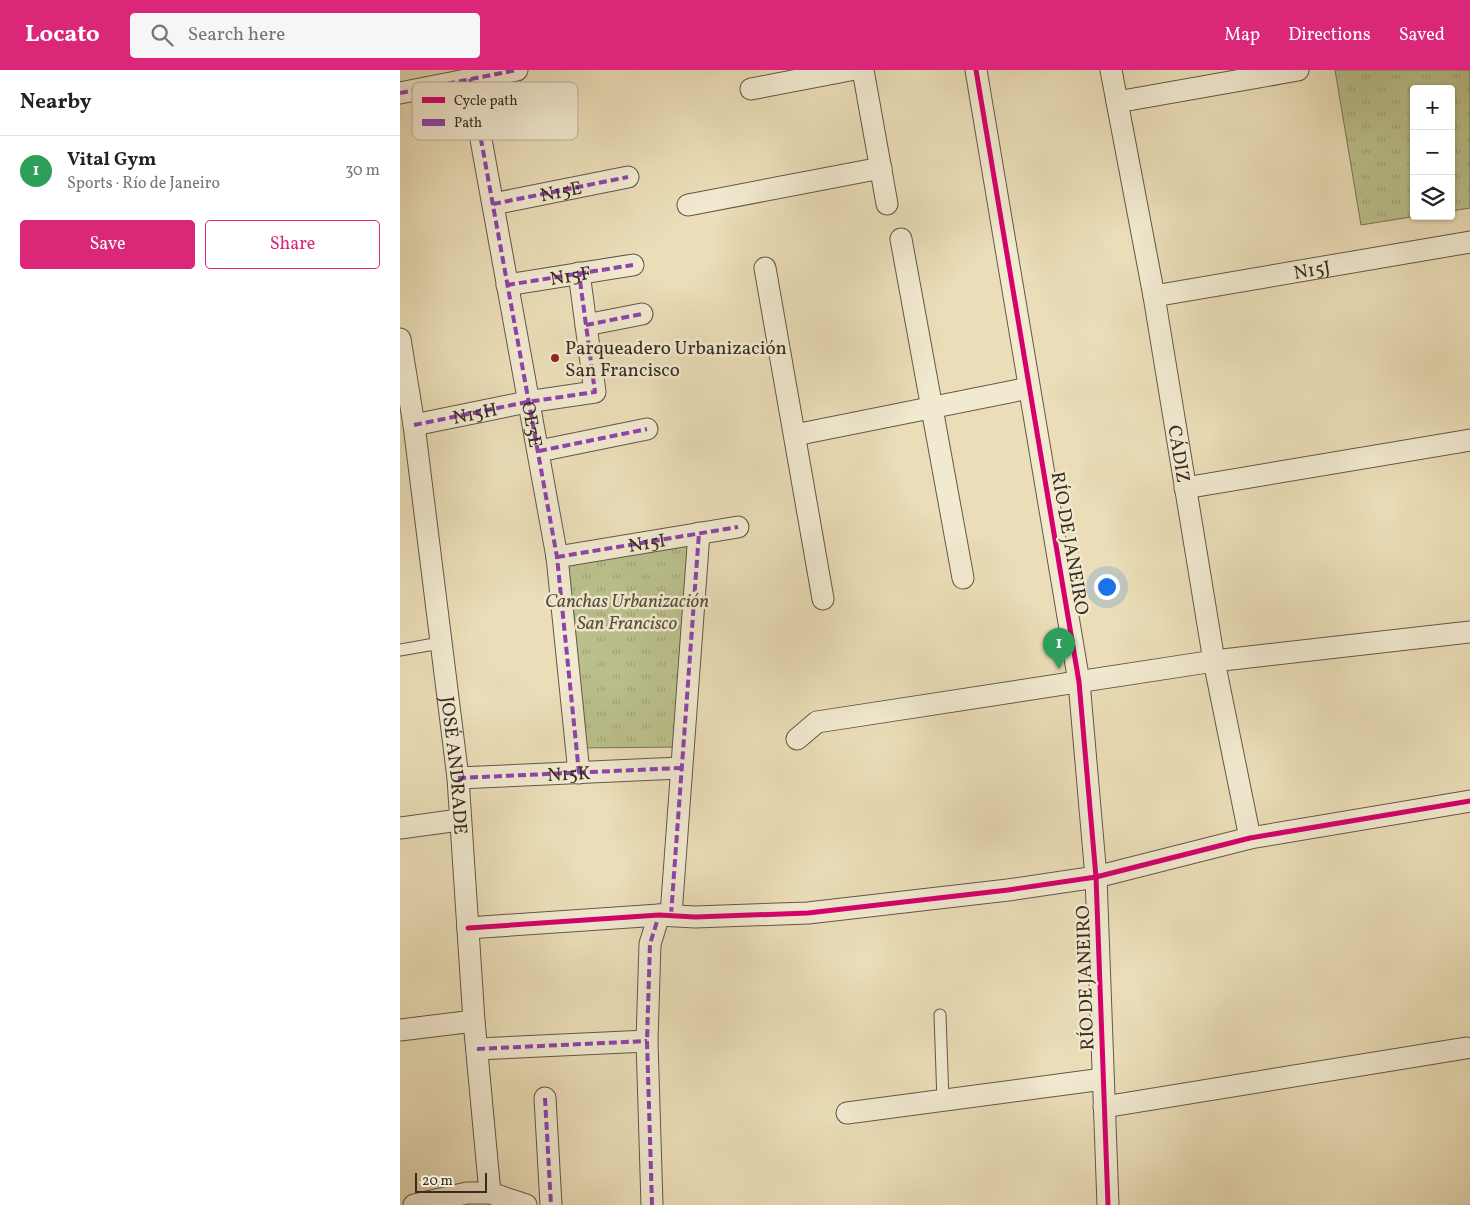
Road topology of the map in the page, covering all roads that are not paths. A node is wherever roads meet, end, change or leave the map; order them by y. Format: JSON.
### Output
{"nodes":[{"id":1,"x":517,"y":70,"type":"edge"},
{"id":2,"x":850,"y":70,"type":"edge"},
{"id":3,"x":863,"y":70,"type":"edge"},
{"id":4,"x":976,"y":70,"type":"edge"},
{"id":5,"x":1111,"y":70,"type":"edge"},
{"id":6,"x":1298,"y":70,"type":"edge"},
{"id":7,"x":470,"y":79,"type":"junction"},
{"id":8,"x":455,"y":82,"type":"edge"},
{"id":9,"x":471,"y":82,"type":"edge"},
{"id":10,"x":751,"y":89,"type":"dead end"},
{"id":11,"x":1117,"y":102,"type":"junction"},
{"id":12,"x":482,"y":140,"type":"edge"},
{"id":13,"x":881,"y":168,"type":"junction"},
{"id":14,"x":628,"y":176,"type":"dead end"},
{"id":15,"x":494,"y":204,"type":"junction"},
{"id":16,"x":887,"y":204,"type":"dead end"},
{"id":17,"x":688,"y":205,"type":"dead end"},
{"id":18,"x":901,"y":239,"type":"dead end"},
{"id":19,"x":1470,"y":242,"type":"edge"},
{"id":20,"x":633,"y":265,"type":"dead end"},
{"id":21,"x":765,"y":268,"type":"dead end"},
{"id":22,"x":579,"y":273,"type":"junction"},
{"id":23,"x":507,"y":285,"type":"junction"},
{"id":24,"x":1154,"y":296,"type":"junction"},
{"id":25,"x":642,"y":314,"type":"dead end"},
{"id":26,"x":586,"y":325,"type":"junction"},
{"id":27,"x":400,"y":339,"type":"edge"},
{"id":28,"x":1030,"y":388,"type":"junction"},
{"id":29,"x":527,"y":402,"type":"junction"},
{"id":30,"x":933,"y":408,"type":"junction"},
{"id":31,"x":414,"y":425,"type":"junction"},
{"id":32,"x":646,"y":429,"type":"dead end"},
{"id":33,"x":794,"y":435,"type":"junction"},
{"id":34,"x":1470,"y":440,"type":"edge"},
{"id":35,"x":539,"y":451,"type":"junction"},
{"id":36,"x":1186,"y":488,"type":"junction"},
{"id":37,"x":738,"y":526,"type":"dead end"},
{"id":38,"x":699,"y":533,"type":"junction"},
{"id":39,"x":557,"y":557,"type":"junction"},
{"id":40,"x":963,"y":578,"type":"dead end"},
{"id":41,"x":823,"y":599,"type":"dead end"},
{"id":42,"x":1470,"y":632,"type":"edge"},
{"id":43,"x":440,"y":643,"type":"junction"},
{"id":44,"x":400,"y":650,"type":"edge"},
{"id":45,"x":1214,"y":661,"type":"junction"},
{"id":46,"x":1079,"y":682,"type":"junction"},
{"id":47,"x":797,"y":739,"type":"dead end"},
{"id":48,"x":680,"y":768,"type":"junction"},
{"id":49,"x":579,"y":773,"type":"junction"},
{"id":50,"x":458,"y":778,"type":"junction"},
{"id":51,"x":1470,"y":801,"type":"edge"},
{"id":52,"x":459,"y":820,"type":"junction"},
{"id":53,"x":400,"y":828,"type":"edge"},
{"id":54,"x":1250,"y":838,"type":"junction"},
{"id":55,"x":1096,"y":877,"type":"junction"},
{"id":56,"x":665,"y":915,"type":"junction"},
{"id":57,"x":468,"y":928,"type":"junction"},
{"id":58,"x":940,"y":1015,"type":"dead end"},
{"id":59,"x":474,"y":1021,"type":"junction"},
{"id":60,"x":400,"y":1030,"type":"edge"},
{"id":61,"x":647,"y":1041,"type":"junction"},
{"id":62,"x":477,"y":1048,"type":"junction"},
{"id":63,"x":1466,"y":1048,"type":"dead end"},
{"id":64,"x":1103,"y":1079,"type":"junction"},
{"id":65,"x":545,"y":1098,"type":"dead end"},
{"id":66,"x":943,"y":1101,"type":"junction"},
{"id":67,"x":1104,"y":1107,"type":"junction"},
{"id":68,"x":847,"y":1113,"type":"dead end"},
{"id":69,"x":490,"y":1193,"type":"junction"},
{"id":70,"x":414,"y":1205,"type":"edge"},
{"id":71,"x":526,"y":1205,"type":"edge"},
{"id":72,"x":551,"y":1205,"type":"edge"},
{"id":73,"x":652,"y":1205,"type":"edge"},
{"id":74,"x":1108,"y":1205,"type":"edge"}],
"edges":[{"from":1,"to":7,"type":"street"},
{"from":2,"to":10,"type":"street"},
{"from":3,"to":13,"type":"street"},
{"from":4,"to":28,"type":"street","name":"RÍO DE JANEIRO"},
{"from":5,"to":11,"type":"street","name":"CÁDIZ"},
{"from":6,"to":11,"type":"street"},
{"from":7,"to":8,"type":"street"},
{"from":7,"to":9,"type":"street","name":"OE3E"},
{"from":11,"to":24,"type":"street","name":"CÁDIZ"},
{"from":12,"to":15,"type":"street","name":"OE3E"},
{"from":13,"to":16,"type":"street"},
{"from":13,"to":17,"type":"street"},
{"from":14,"to":15,"type":"street","name":"N15E"},
{"from":15,"to":23,"type":"street","name":"OE3E"},
{"from":18,"to":30,"type":"street"},
{"from":19,"to":24,"type":"street","name":"N15J"},
{"from":20,"to":22,"type":"street","name":"N15F"},
{"from":21,"to":33,"type":"street"},
{"from":22,"to":23,"type":"street","name":"N15F"},
{"from":22,"to":26,"type":"street"},
{"from":23,"to":29,"type":"street","name":"OE3E"},
{"from":24,"to":36,"type":"street","name":"CÁDIZ"},
{"from":25,"to":26,"type":"street"},
{"from":26,"to":29,"type":"street","name":"N15H"},
{"from":27,"to":31,"type":"street","name":"JOSÉ ANDRADE"},
{"from":28,"to":30,"type":"street"},
{"from":28,"to":46,"type":"street","name":"RÍO DE JANEIRO"},
{"from":29,"to":31,"type":"street","name":"N15H"},
{"from":29,"to":35,"type":"street","name":"OE3E"},
{"from":30,"to":33,"type":"street"},
{"from":30,"to":40,"type":"street"},
{"from":31,"to":43,"type":"street","name":"JOSÉ ANDRADE"},
{"from":32,"to":35,"type":"street"},
{"from":33,"to":41,"type":"street"},
{"from":34,"to":36,"type":"street"},
{"from":35,"to":39,"type":"street","name":"OE3E"},
{"from":36,"to":45,"type":"street","name":"CÁDIZ"},
{"from":37,"to":38,"type":"street","name":"N15I"},
{"from":38,"to":39,"type":"street","name":"N15I"},
{"from":38,"to":48,"type":"street"},
{"from":39,"to":49,"type":"street","name":"OE3E"},
{"from":42,"to":45,"type":"street"},
{"from":43,"to":44,"type":"lane"},
{"from":43,"to":50,"type":"street","name":"JOSÉ ANDRADE"},
{"from":45,"to":46,"type":"street"},
{"from":45,"to":54,"type":"street","name":"CÁDIZ"},
{"from":46,"to":47,"type":"street"},
{"from":46,"to":55,"type":"street","name":"RÍO DE JANEIRO"},
{"from":48,"to":49,"type":"street","name":"N15K"},
{"from":48,"to":56,"type":"street"},
{"from":49,"to":50,"type":"street","name":"N15K"},
{"from":50,"to":52,"type":"street","name":"JOSÉ ANDRADE"},
{"from":51,"to":54,"type":"street"},
{"from":52,"to":53,"type":"street"},
{"from":52,"to":57,"type":"street","name":"JOSÉ ANDRADE"},
{"from":54,"to":55,"type":"street"},
{"from":55,"to":56,"type":"street"},
{"from":55,"to":64,"type":"street","name":"RÍO DE JANEIRO"},
{"from":56,"to":57,"type":"street"},
{"from":56,"to":61,"type":"street"},
{"from":57,"to":59,"type":"street","name":"JOSÉ ANDRADE"},
{"from":58,"to":66,"type":"lane"},
{"from":59,"to":60,"type":"street"},
{"from":59,"to":62,"type":"street","name":"JOSÉ ANDRADE"},
{"from":61,"to":62,"type":"street"},
{"from":61,"to":73,"type":"street"},
{"from":62,"to":69,"type":"street","name":"JOSÉ ANDRADE"},
{"from":63,"to":67,"type":"street"},
{"from":64,"to":66,"type":"street"},
{"from":64,"to":67,"type":"street","name":"RÍO DE JANEIRO"},
{"from":65,"to":72,"type":"street"},
{"from":66,"to":68,"type":"street"},
{"from":67,"to":74,"type":"street","name":"RÍO DE JANEIRO"},
{"from":69,"to":70,"type":"street"},
{"from":69,"to":71,"type":"street"}]}
